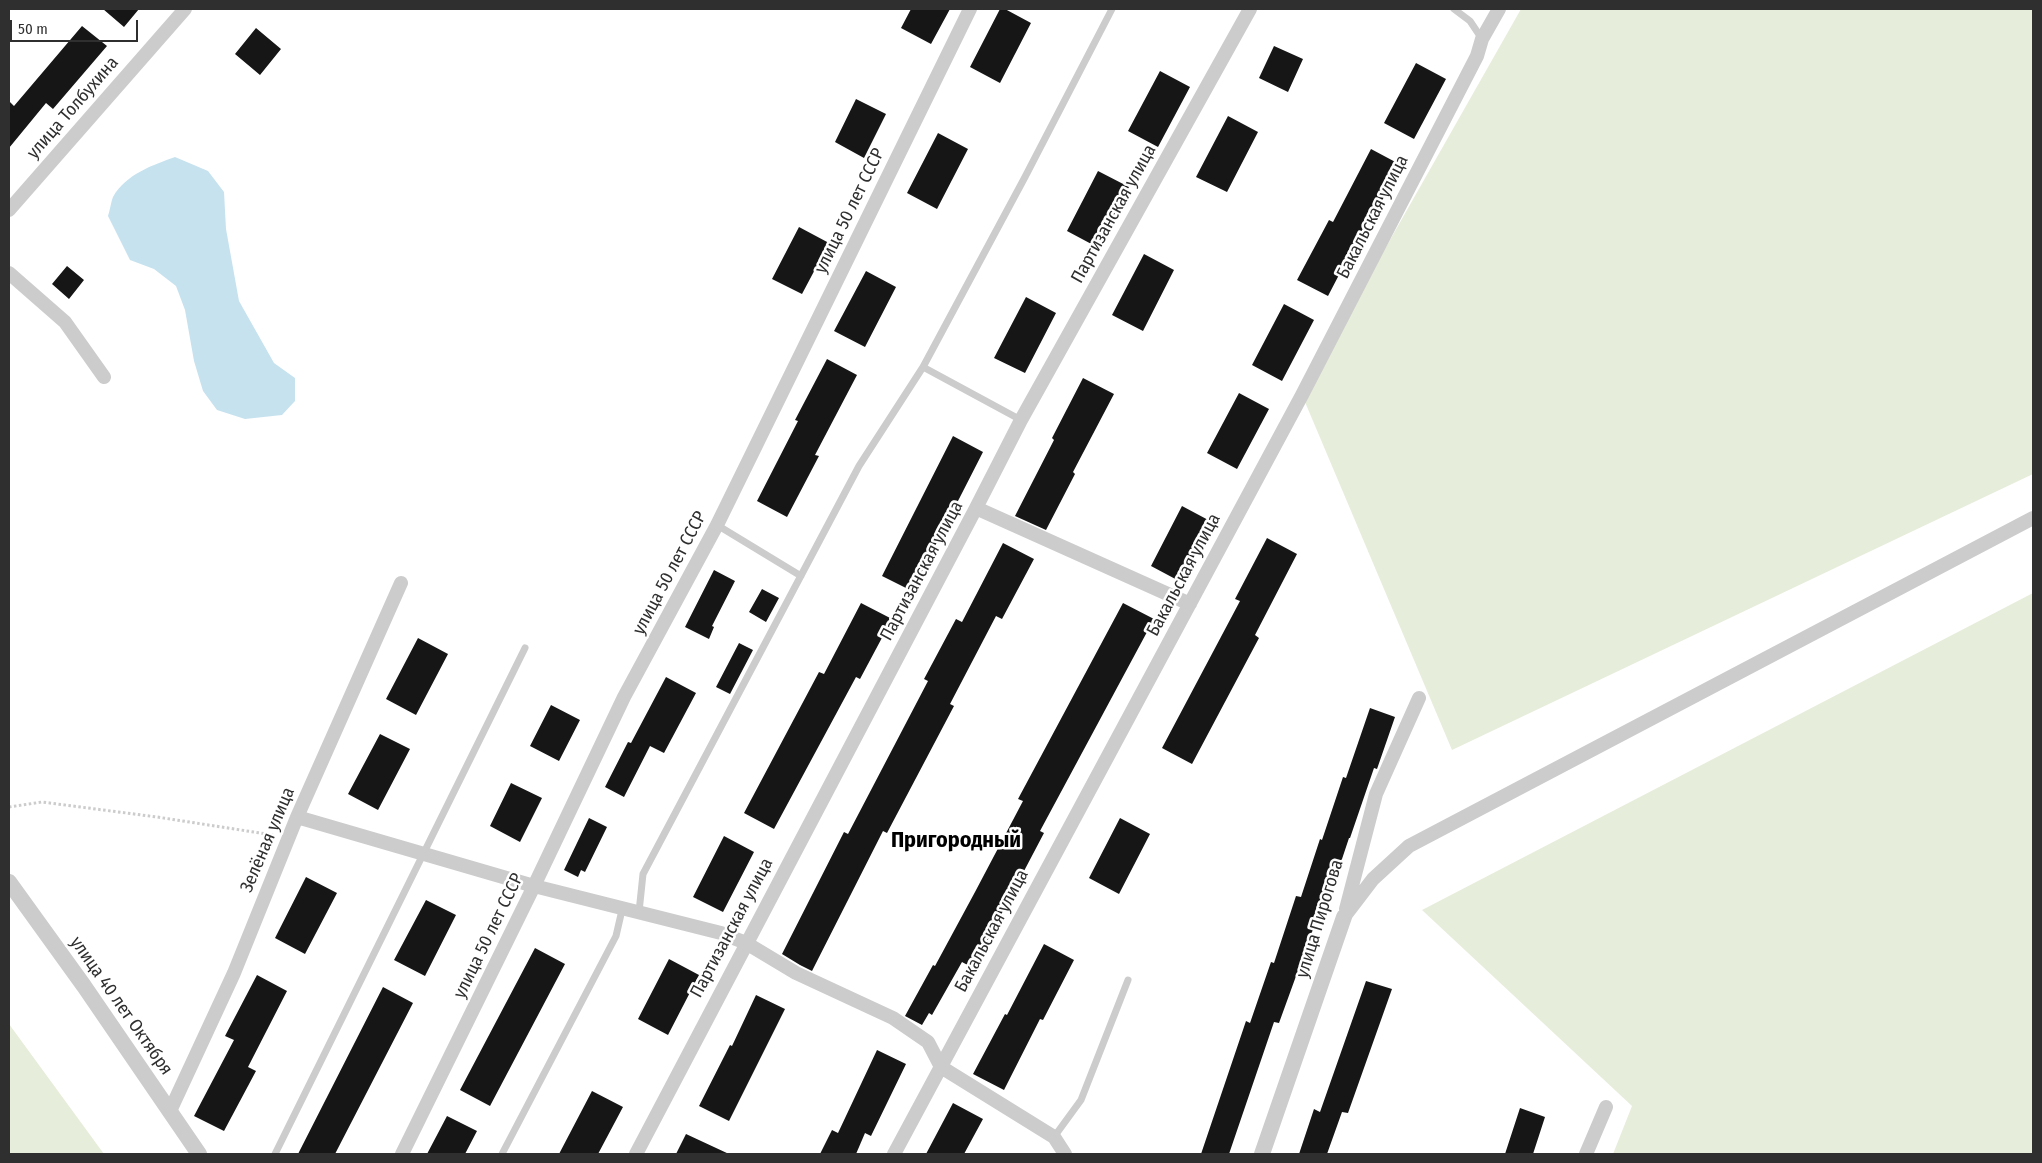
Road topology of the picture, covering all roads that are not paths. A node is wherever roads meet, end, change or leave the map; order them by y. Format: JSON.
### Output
{"nodes":[{"id":1,"x":185,"y":9,"type":"edge"},
{"id":2,"x":970,"y":9,"type":"edge"},
{"id":3,"x":1112,"y":9,"type":"edge"},
{"id":4,"x":1250,"y":9,"type":"edge"},
{"id":5,"x":1454,"y":9,"type":"edge"},
{"id":6,"x":1499,"y":9,"type":"edge"},
{"id":7,"x":1482,"y":39,"type":"junction"},
{"id":8,"x":9,"y":210,"type":"edge"},
{"id":9,"x":9,"y":273,"type":"edge"},
{"id":10,"x":923,"y":367,"type":"junction"},
{"id":11,"x":104,"y":377,"type":"dead end"},
{"id":12,"x":1021,"y":420,"type":"junction"},
{"id":13,"x":976,"y":508,"type":"junction"},
{"id":14,"x":2033,"y":518,"type":"edge"},
{"id":15,"x":717,"y":525,"type":"junction"},
{"id":16,"x":801,"y":576,"type":"junction"},
{"id":17,"x":401,"y":583,"type":"dead end"},
{"id":18,"x":1190,"y":604,"type":"junction"},
{"id":19,"x":525,"y":648,"type":"dead end"},
{"id":20,"x":1418,"y":698,"type":"dead end"},
{"id":21,"x":297,"y":817,"type":"junction"},
{"id":22,"x":423,"y":854,"type":"junction"},
{"id":23,"x":9,"y":882,"type":"edge"},
{"id":24,"x":534,"y":886,"type":"junction"},
{"id":25,"x":622,"y":910,"type":"junction"},
{"id":26,"x":639,"y":912,"type":"junction"},
{"id":27,"x":1344,"y":917,"type":"junction"},
{"id":28,"x":746,"y":942,"type":"junction"},
{"id":29,"x":1128,"y":980,"type":"dead end"},
{"id":30,"x":940,"y":1067,"type":"junction"},
{"id":31,"x":1606,"y":1107,"type":"dead end"},
{"id":32,"x":170,"y":1111,"type":"junction"},
{"id":33,"x":1054,"y":1137,"type":"junction"},
{"id":34,"x":199,"y":1154,"type":"edge"},
{"id":35,"x":275,"y":1154,"type":"edge"},
{"id":36,"x":402,"y":1154,"type":"edge"},
{"id":37,"x":502,"y":1154,"type":"edge"},
{"id":38,"x":636,"y":1154,"type":"edge"},
{"id":39,"x":894,"y":1154,"type":"edge"},
{"id":40,"x":1066,"y":1154,"type":"edge"},
{"id":41,"x":1262,"y":1154,"type":"edge"},
{"id":42,"x":1586,"y":1154,"type":"edge"}],
"edges":[{"from":1,"to":8,"type":"street","name":"улица Толбухина"},
{"from":2,"to":15,"type":"street","name":"улица 50 лет СССР"},
{"from":3,"to":10,"type":"lane"},
{"from":4,"to":12,"type":"street","name":"Партизанская улица"},
{"from":5,"to":7,"type":"lane"},
{"from":6,"to":7,"type":"street","name":"Бакальская улица"},
{"from":7,"to":18,"type":"street","name":"Бакальская улица"},
{"from":9,"to":11,"type":"street"},
{"from":10,"to":12,"type":"lane"},
{"from":10,"to":16,"type":"lane"},
{"from":12,"to":13,"type":"street","name":"Партизанская улица"},
{"from":13,"to":18,"type":"street"},
{"from":13,"to":28,"type":"street","name":"Партизанская улица"},
{"from":14,"to":27,"type":"street"},
{"from":15,"to":16,"type":"lane"},
{"from":15,"to":24,"type":"street","name":"улица 50 лет СССР"},
{"from":16,"to":26,"type":"lane"},
{"from":17,"to":21,"type":"street","name":"Зелёная улица"},
{"from":18,"to":30,"type":"street","name":"Бакальская улица"},
{"from":19,"to":22,"type":"lane"},
{"from":20,"to":27,"type":"street","name":"улица Пирогова"},
{"from":21,"to":22,"type":"street"},
{"from":21,"to":32,"type":"street","name":"Зелёная улица"},
{"from":22,"to":24,"type":"street"},
{"from":22,"to":35,"type":"lane"},
{"from":23,"to":32,"type":"street","name":"улица 40 лет Октября"},
{"from":24,"to":25,"type":"street"},
{"from":24,"to":36,"type":"street","name":"улица 50 лет СССР"},
{"from":25,"to":26,"type":"street"},
{"from":25,"to":37,"type":"lane"},
{"from":26,"to":28,"type":"street"},
{"from":27,"to":41,"type":"street","name":"улица Пирогова"},
{"from":28,"to":30,"type":"street"},
{"from":28,"to":38,"type":"street","name":"Партизанская улица"},
{"from":29,"to":33,"type":"lane"},
{"from":30,"to":33,"type":"street"},
{"from":30,"to":39,"type":"street","name":"Бакальская улица"},
{"from":31,"to":42,"type":"street"},
{"from":32,"to":34,"type":"street","name":"улица 40 лет Октября"},
{"from":33,"to":40,"type":"street"}]}
